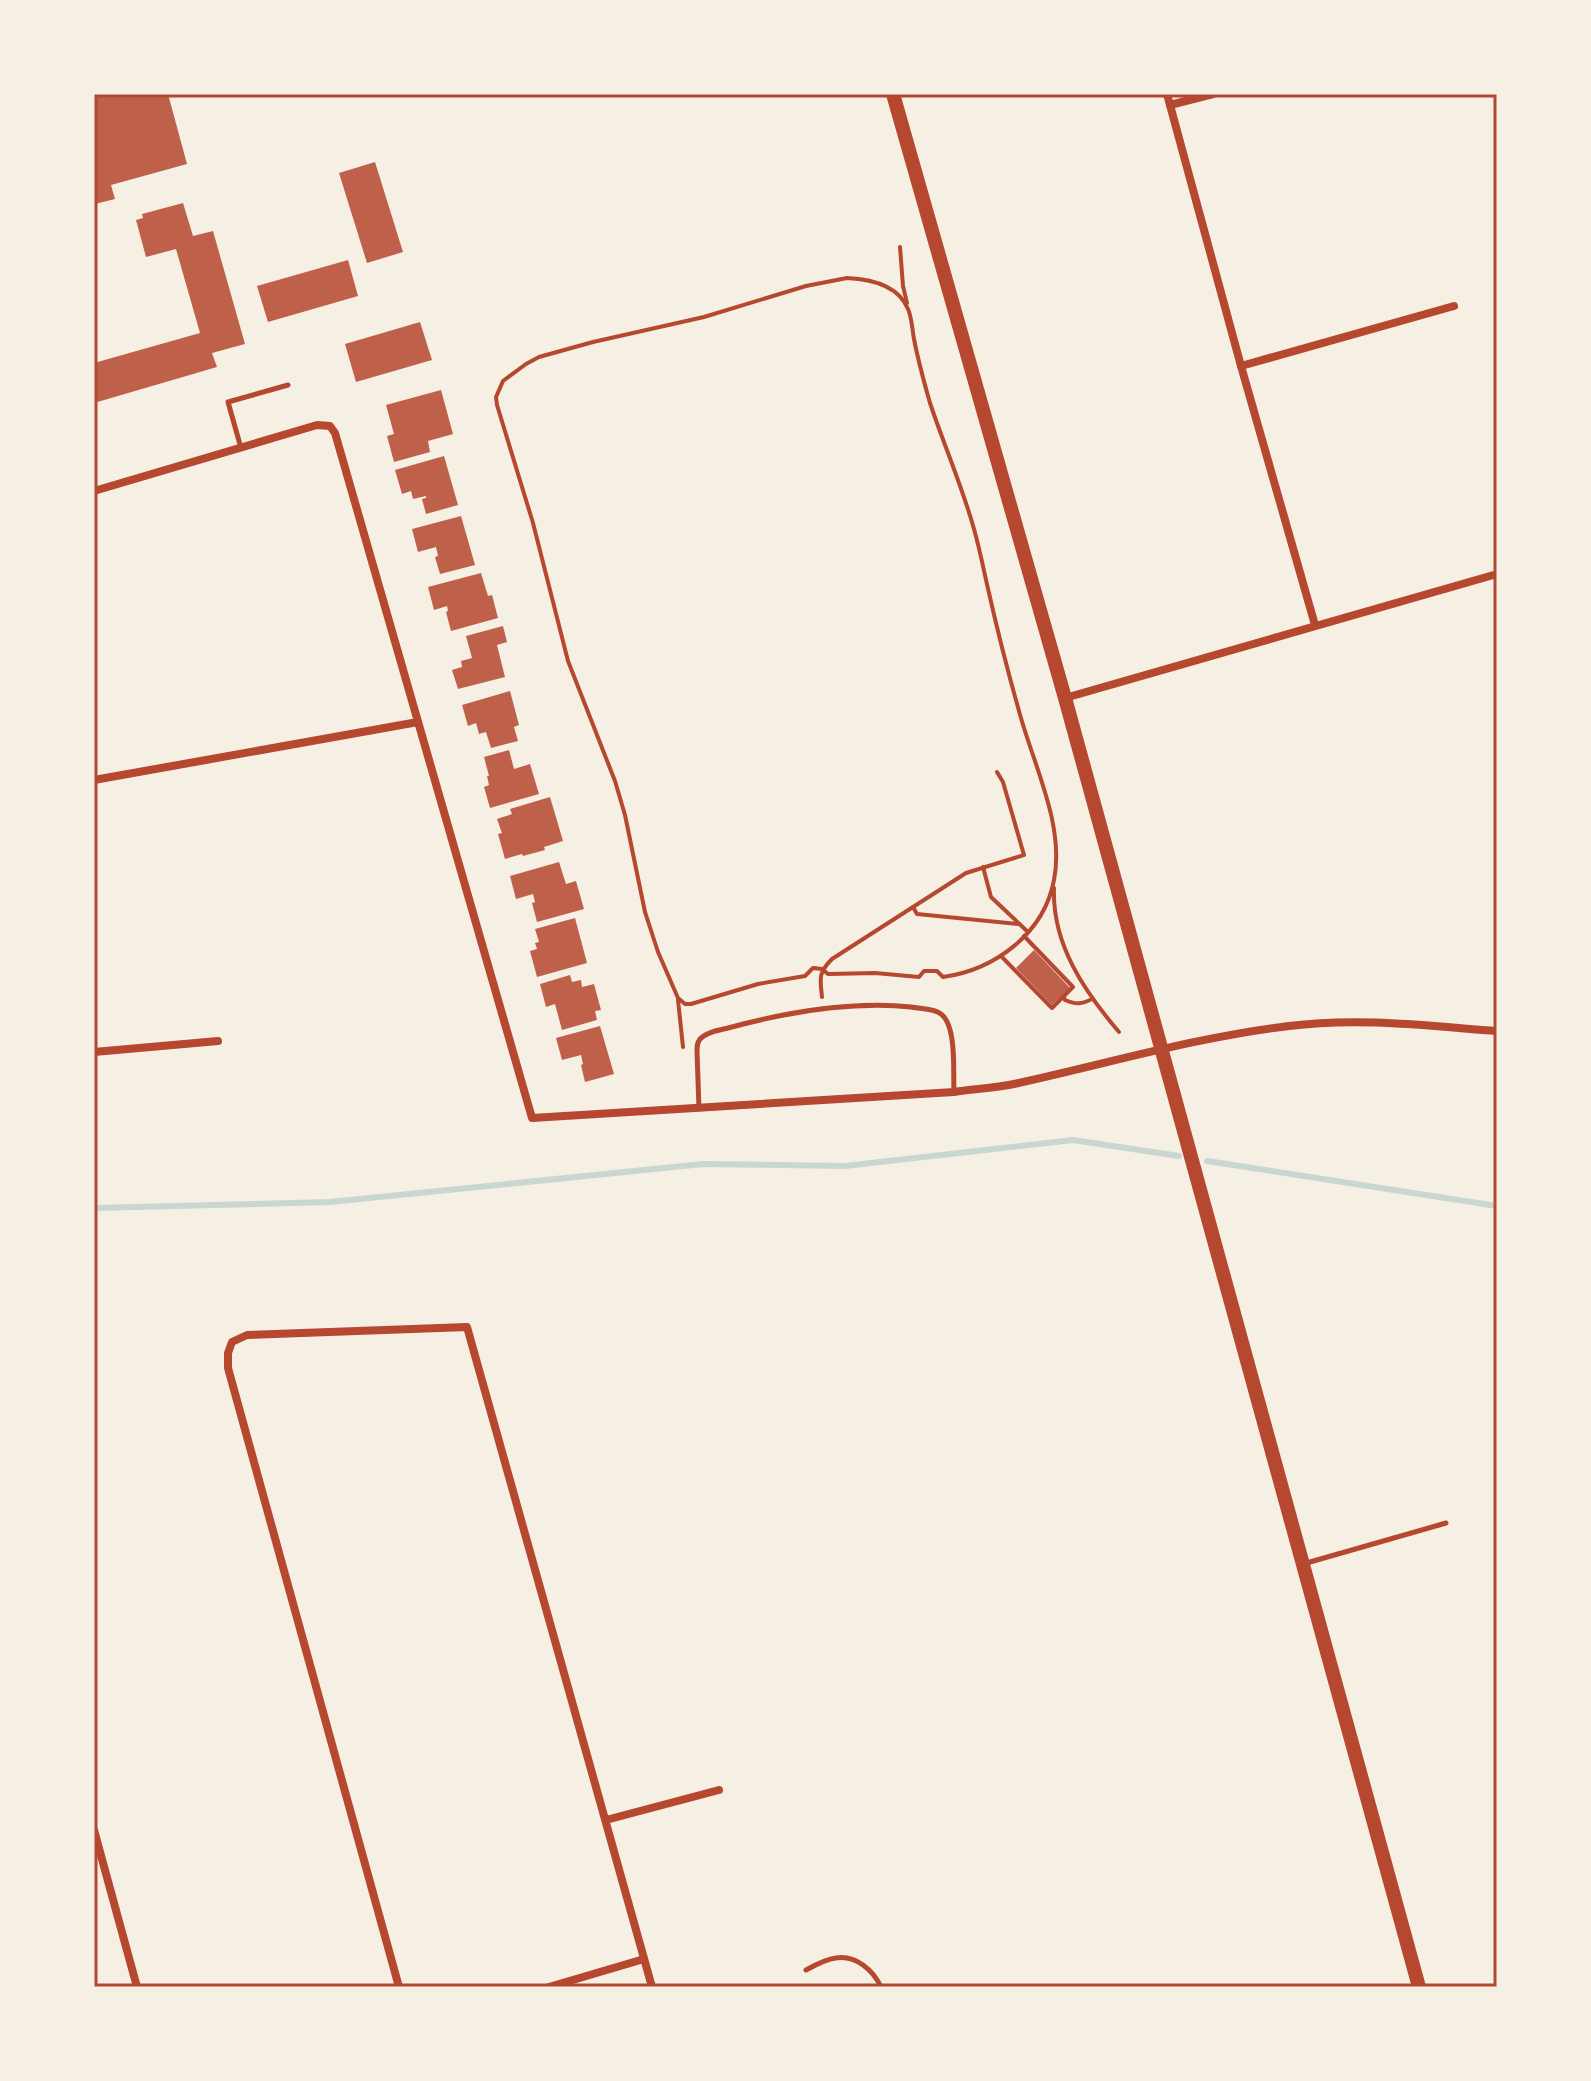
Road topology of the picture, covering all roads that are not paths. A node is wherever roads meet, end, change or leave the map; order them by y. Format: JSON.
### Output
{"nodes":[{"id":1,"x":893,"y":94,"type":"edge"},
{"id":2,"x":1167,"y":94,"type":"edge"},
{"id":3,"x":1213,"y":94,"type":"edge"},
{"id":4,"x":1170,"y":105,"type":"junction"},
{"id":5,"x":1454,"y":306,"type":"dead end"},
{"id":6,"x":1241,"y":366,"type":"junction"},
{"id":7,"x":288,"y":385,"type":"dead end"},
{"id":8,"x":241,"y":448,"type":"junction"},
{"id":9,"x":94,"y":491,"type":"edge"},
{"id":10,"x":1497,"y":574,"type":"edge"},
{"id":11,"x":1315,"y":625,"type":"junction"},
{"id":12,"x":1065,"y":698,"type":"junction"},
{"id":13,"x":418,"y":722,"type":"junction"},
{"id":14,"x":94,"y":780,"type":"edge"},
{"id":15,"x":1497,"y":1031,"type":"edge"},
{"id":16,"x":218,"y":1041,"type":"dead end"},
{"id":17,"x":1161,"y":1049,"type":"junction"},
{"id":18,"x":94,"y":1052,"type":"edge"},
{"id":19,"x":954,"y":1092,"type":"junction"},
{"id":20,"x":699,"y":1109,"type":"junction"},
{"id":21,"x":1446,"y":1523,"type":"dead end"},
{"id":22,"x":1302,"y":1564,"type":"junction"},
{"id":23,"x":719,"y":1790,"type":"dead end"},
{"id":24,"x":606,"y":1820,"type":"junction"},
{"id":25,"x":94,"y":1830,"type":"edge"},
{"id":26,"x":644,"y":1959,"type":"junction"},
{"id":27,"x":806,"y":1970,"type":"dead end"},
{"id":28,"x":137,"y":1987,"type":"edge"},
{"id":29,"x":399,"y":1987,"type":"edge"},
{"id":30,"x":549,"y":1987,"type":"edge"},
{"id":31,"x":652,"y":1987,"type":"edge"},
{"id":32,"x":881,"y":1987,"type":"edge"},
{"id":33,"x":1419,"y":1987,"type":"edge"}],
"edges":[{"from":1,"to":12,"type":"street"},
{"from":2,"to":4,"type":"street"},
{"from":3,"to":4,"type":"street"},
{"from":4,"to":6,"type":"street"},
{"from":5,"to":6,"type":"street"},
{"from":6,"to":11,"type":"street"},
{"from":7,"to":8,"type":"lane"},
{"from":8,"to":9,"type":"street"},
{"from":8,"to":13,"type":"street"},
{"from":10,"to":11,"type":"street"},
{"from":11,"to":12,"type":"street"},
{"from":12,"to":17,"type":"street"},
{"from":13,"to":14,"type":"street"},
{"from":13,"to":20,"type":"street"},
{"from":15,"to":17,"type":"street"},
{"from":16,"to":18,"type":"street"},
{"from":17,"to":19,"type":"street"},
{"from":17,"to":22,"type":"street"},
{"from":19,"to":20,"type":"street"},
{"from":19,"to":20,"type":"lane"},
{"from":21,"to":22,"type":"lane"},
{"from":22,"to":33,"type":"street"},
{"from":23,"to":24,"type":"street"},
{"from":24,"to":26,"type":"street"},
{"from":24,"to":29,"type":"street"},
{"from":25,"to":28,"type":"street"},
{"from":26,"to":30,"type":"street"},
{"from":26,"to":31,"type":"street"},
{"from":27,"to":32,"type":"lane"}]}
